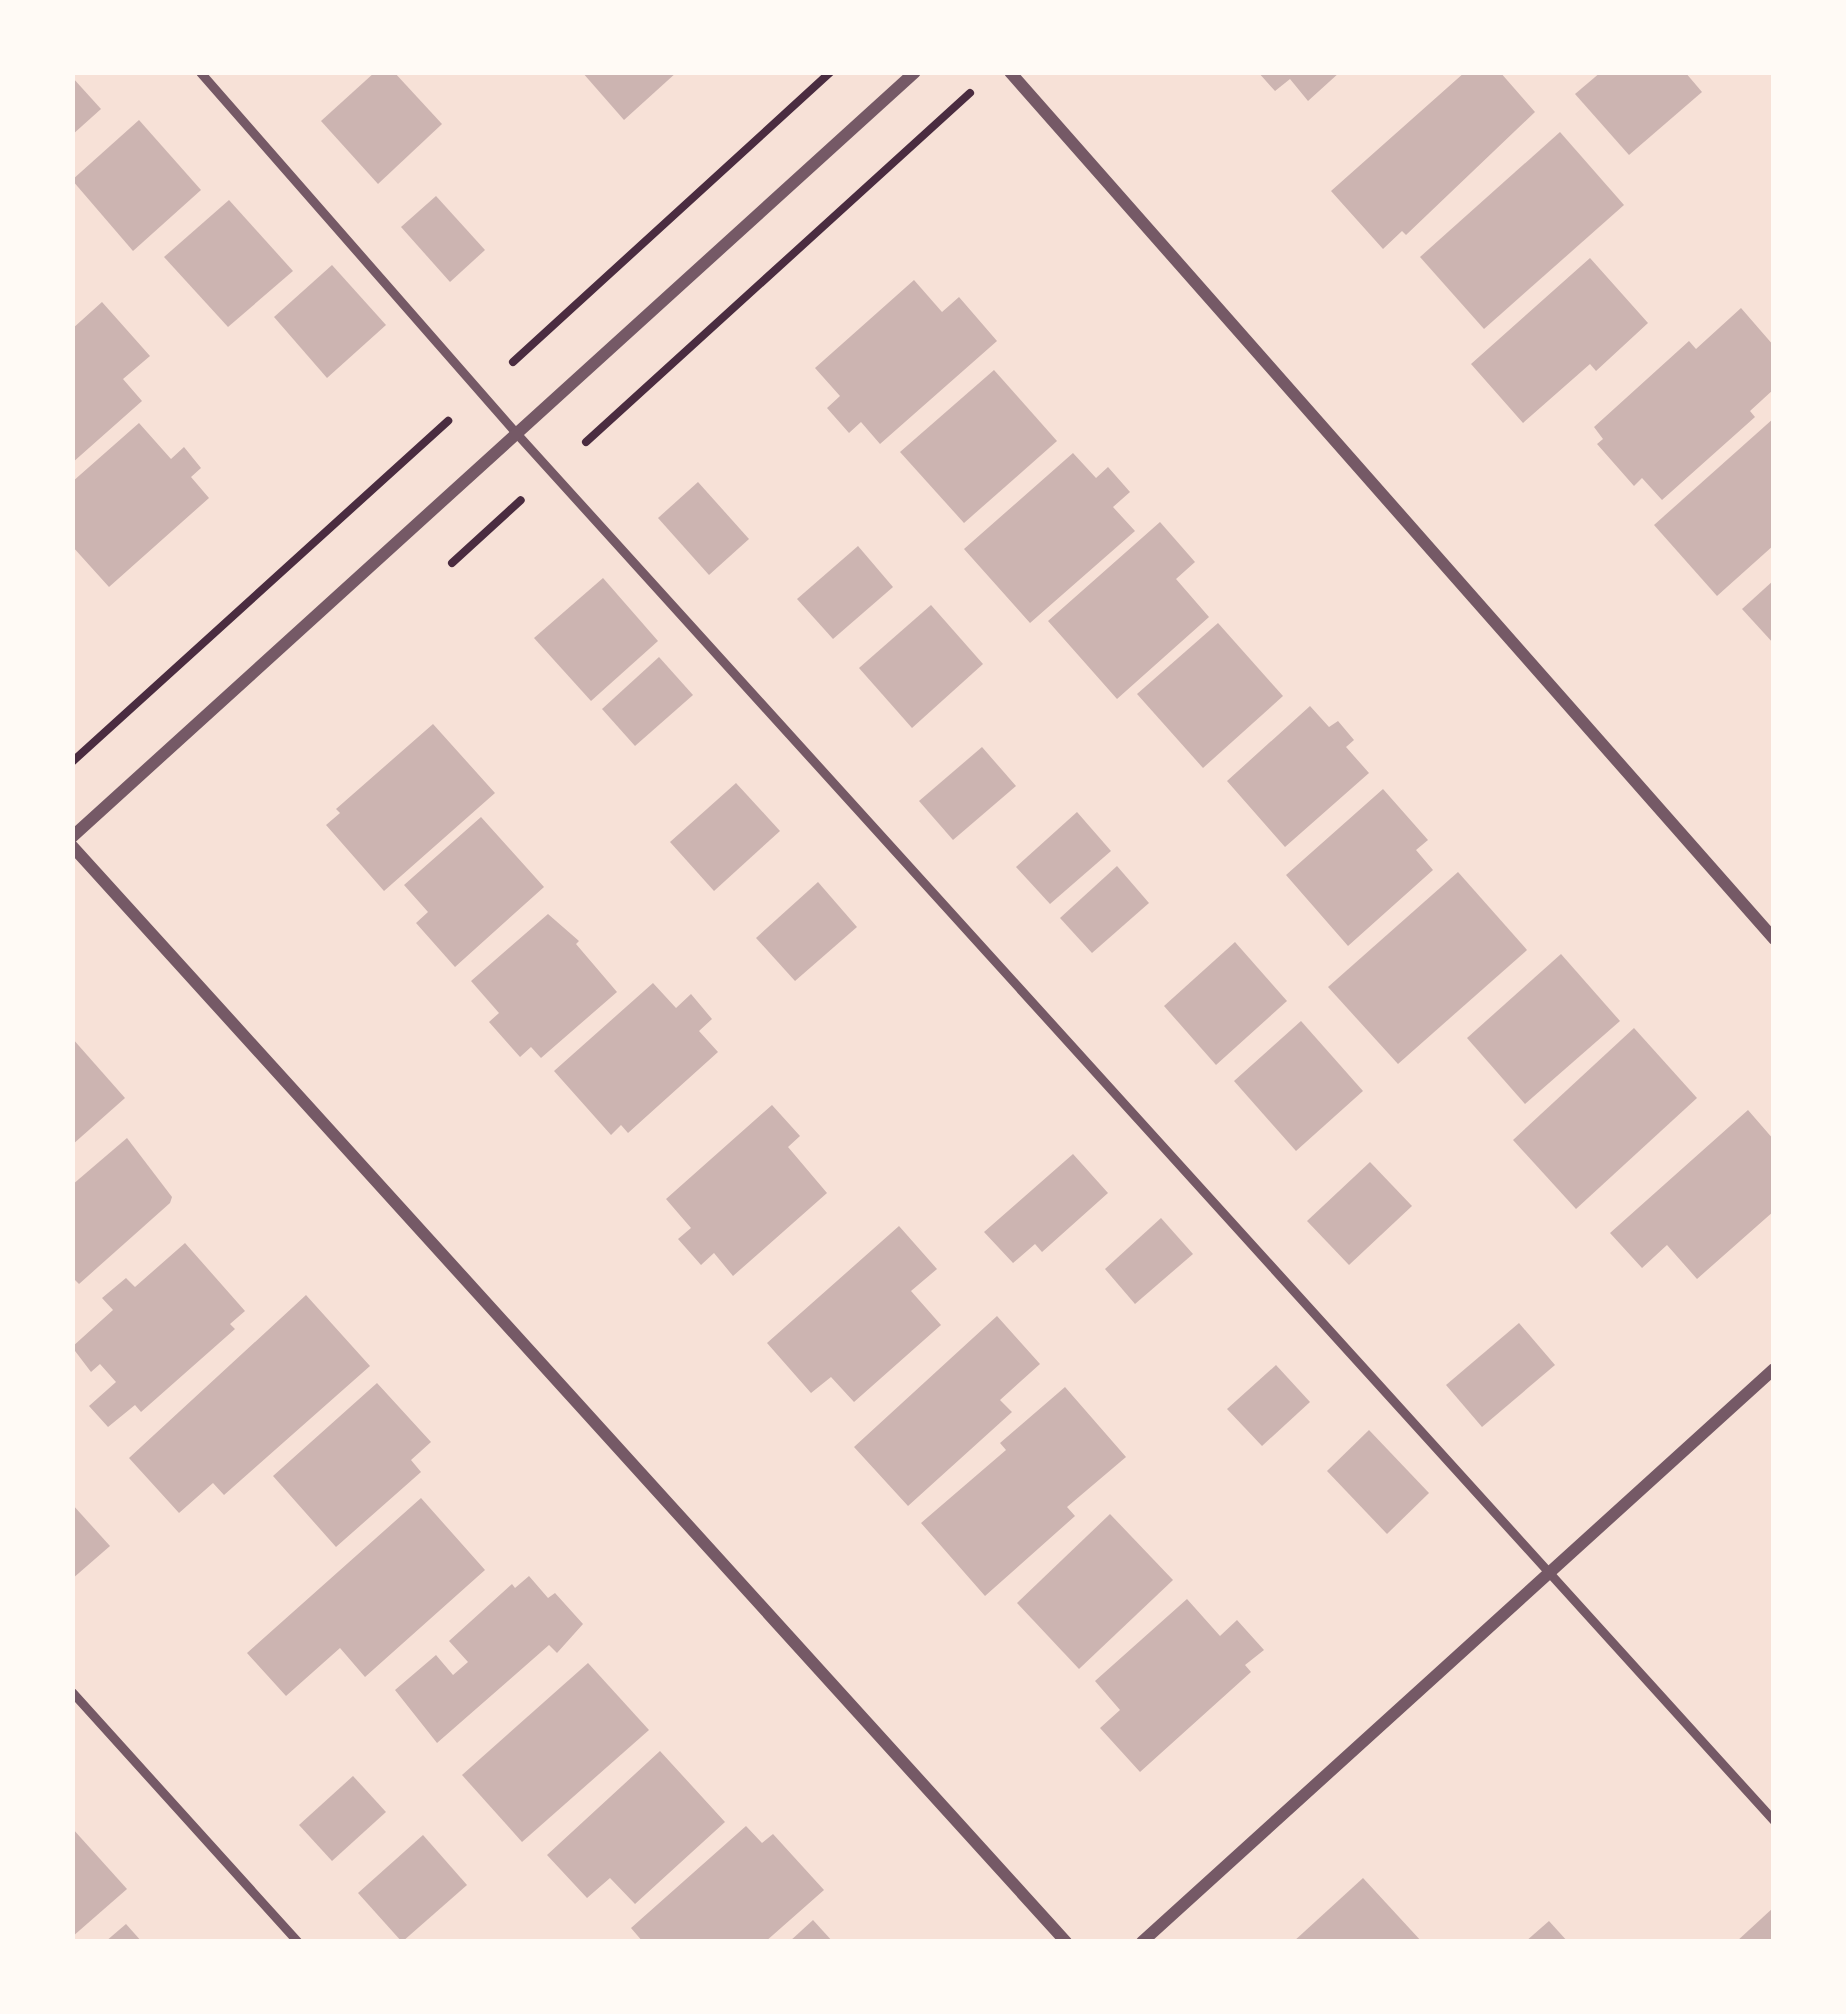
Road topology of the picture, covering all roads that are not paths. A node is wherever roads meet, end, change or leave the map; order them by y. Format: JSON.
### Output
{"nodes":[{"id":1,"x":200,"y":72,"type":"edge"},
{"id":2,"x":915,"y":72,"type":"edge"},
{"id":3,"x":1010,"y":72,"type":"edge"},
{"id":4,"x":517,"y":434,"type":"junction"},
{"id":5,"x":72,"y":841,"type":"edge"},
{"id":6,"x":1774,"y":939,"type":"edge"},
{"id":7,"x":1774,"y":1369,"type":"edge"},
{"id":8,"x":1550,"y":1573,"type":"junction"},
{"id":9,"x":72,"y":1692,"type":"edge"},
{"id":10,"x":1774,"y":1821,"type":"edge"},
{"id":11,"x":298,"y":1942,"type":"edge"},
{"id":12,"x":1066,"y":1942,"type":"edge"},
{"id":13,"x":1142,"y":1942,"type":"edge"}],
"edges":[{"from":1,"to":4,"type":"lane"},
{"from":2,"to":4,"type":"street"},
{"from":3,"to":6,"type":"street"},
{"from":4,"to":5,"type":"street"},
{"from":4,"to":8,"type":"lane"},
{"from":5,"to":12,"type":"street"},
{"from":7,"to":8,"type":"street"},
{"from":8,"to":10,"type":"lane"},
{"from":8,"to":13,"type":"street"},
{"from":9,"to":11,"type":"lane"}]}
